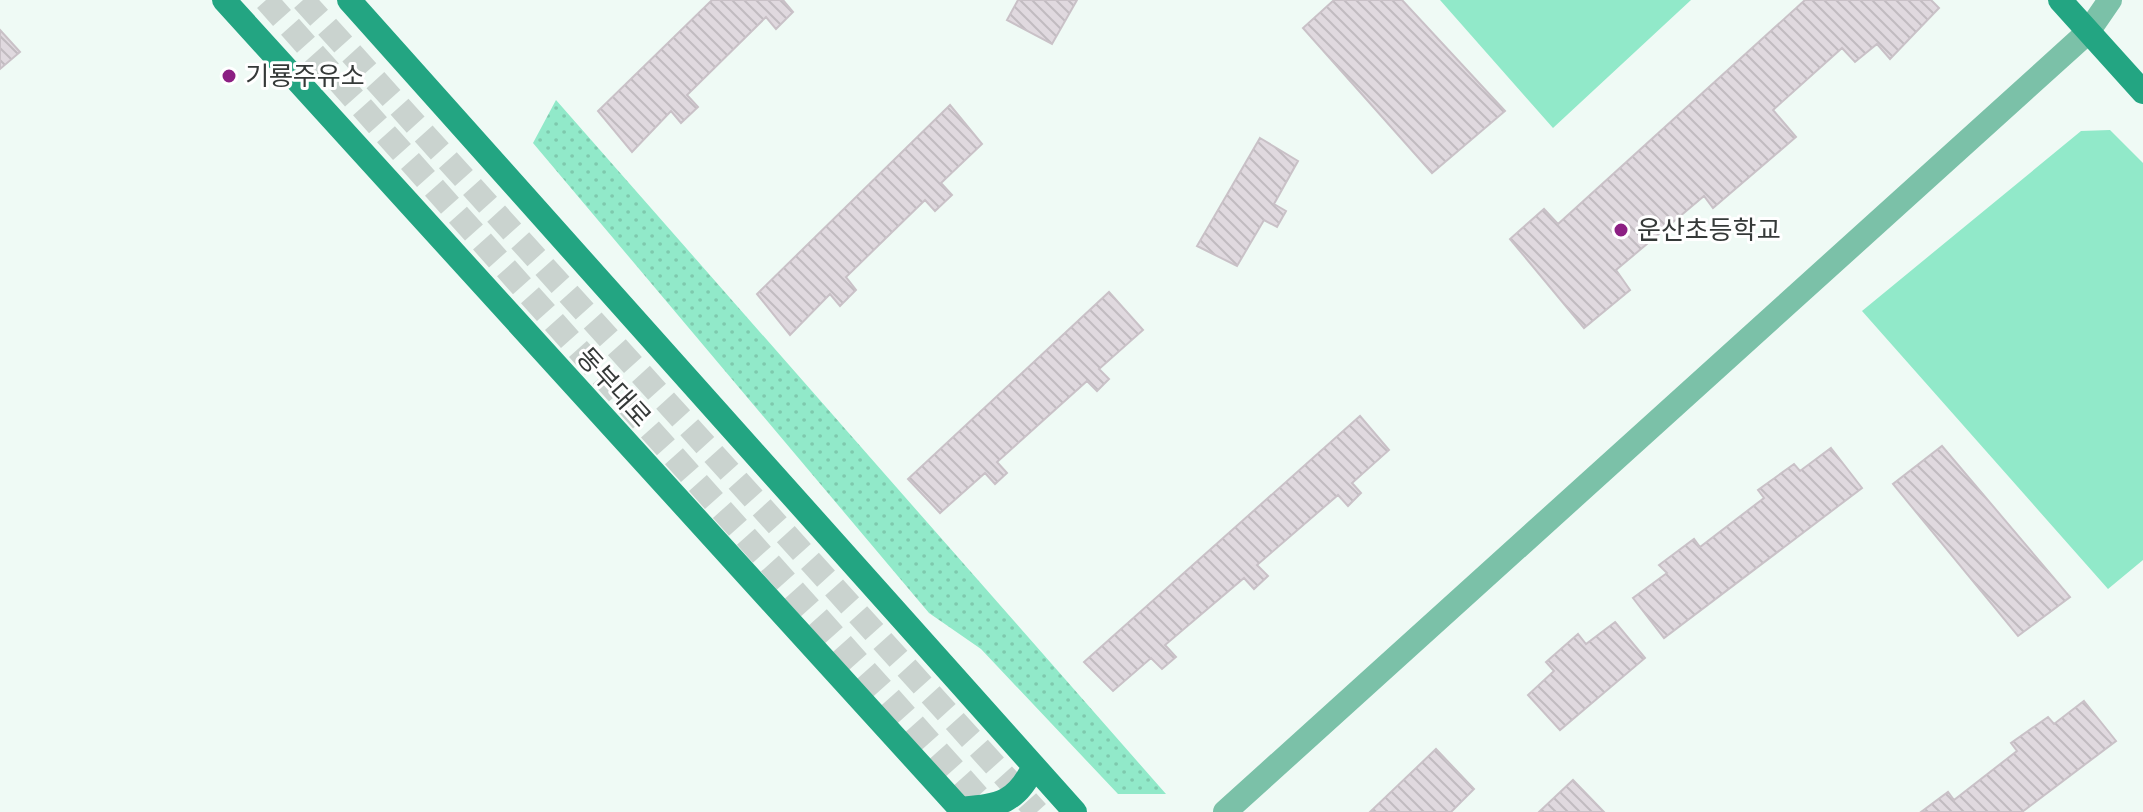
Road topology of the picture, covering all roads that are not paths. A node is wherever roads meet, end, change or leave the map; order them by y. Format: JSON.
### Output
{"nodes":[{"id":1,"x":224,"y":0,"type":"edge"},
{"id":2,"x":349,"y":0,"type":"edge"},
{"id":3,"x":2060,"y":0,"type":"edge"},
{"id":4,"x":2110,"y":0,"type":"edge"},
{"id":5,"x":2088,"y":32,"type":"junction"},
{"id":6,"x":2143,"y":92,"type":"edge"},
{"id":7,"x":1034,"y":766,"type":"junction"},
{"id":8,"x":961,"y":811,"type":"edge"},
{"id":9,"x":1075,"y":812,"type":"edge"},
{"id":10,"x":1225,"y":812,"type":"edge"}],
"edges":[{"from":1,"to":8,"type":"main road","name":"동부대로"},
{"from":2,"to":7,"type":"main road"},
{"from":3,"to":5,"type":"main road"},
{"from":4,"to":5,"type":"street"},
{"from":5,"to":6,"type":"main road"},
{"from":5,"to":10,"type":"street"},
{"from":7,"to":8,"type":"main road"},
{"from":7,"to":9,"type":"main road"}]}
